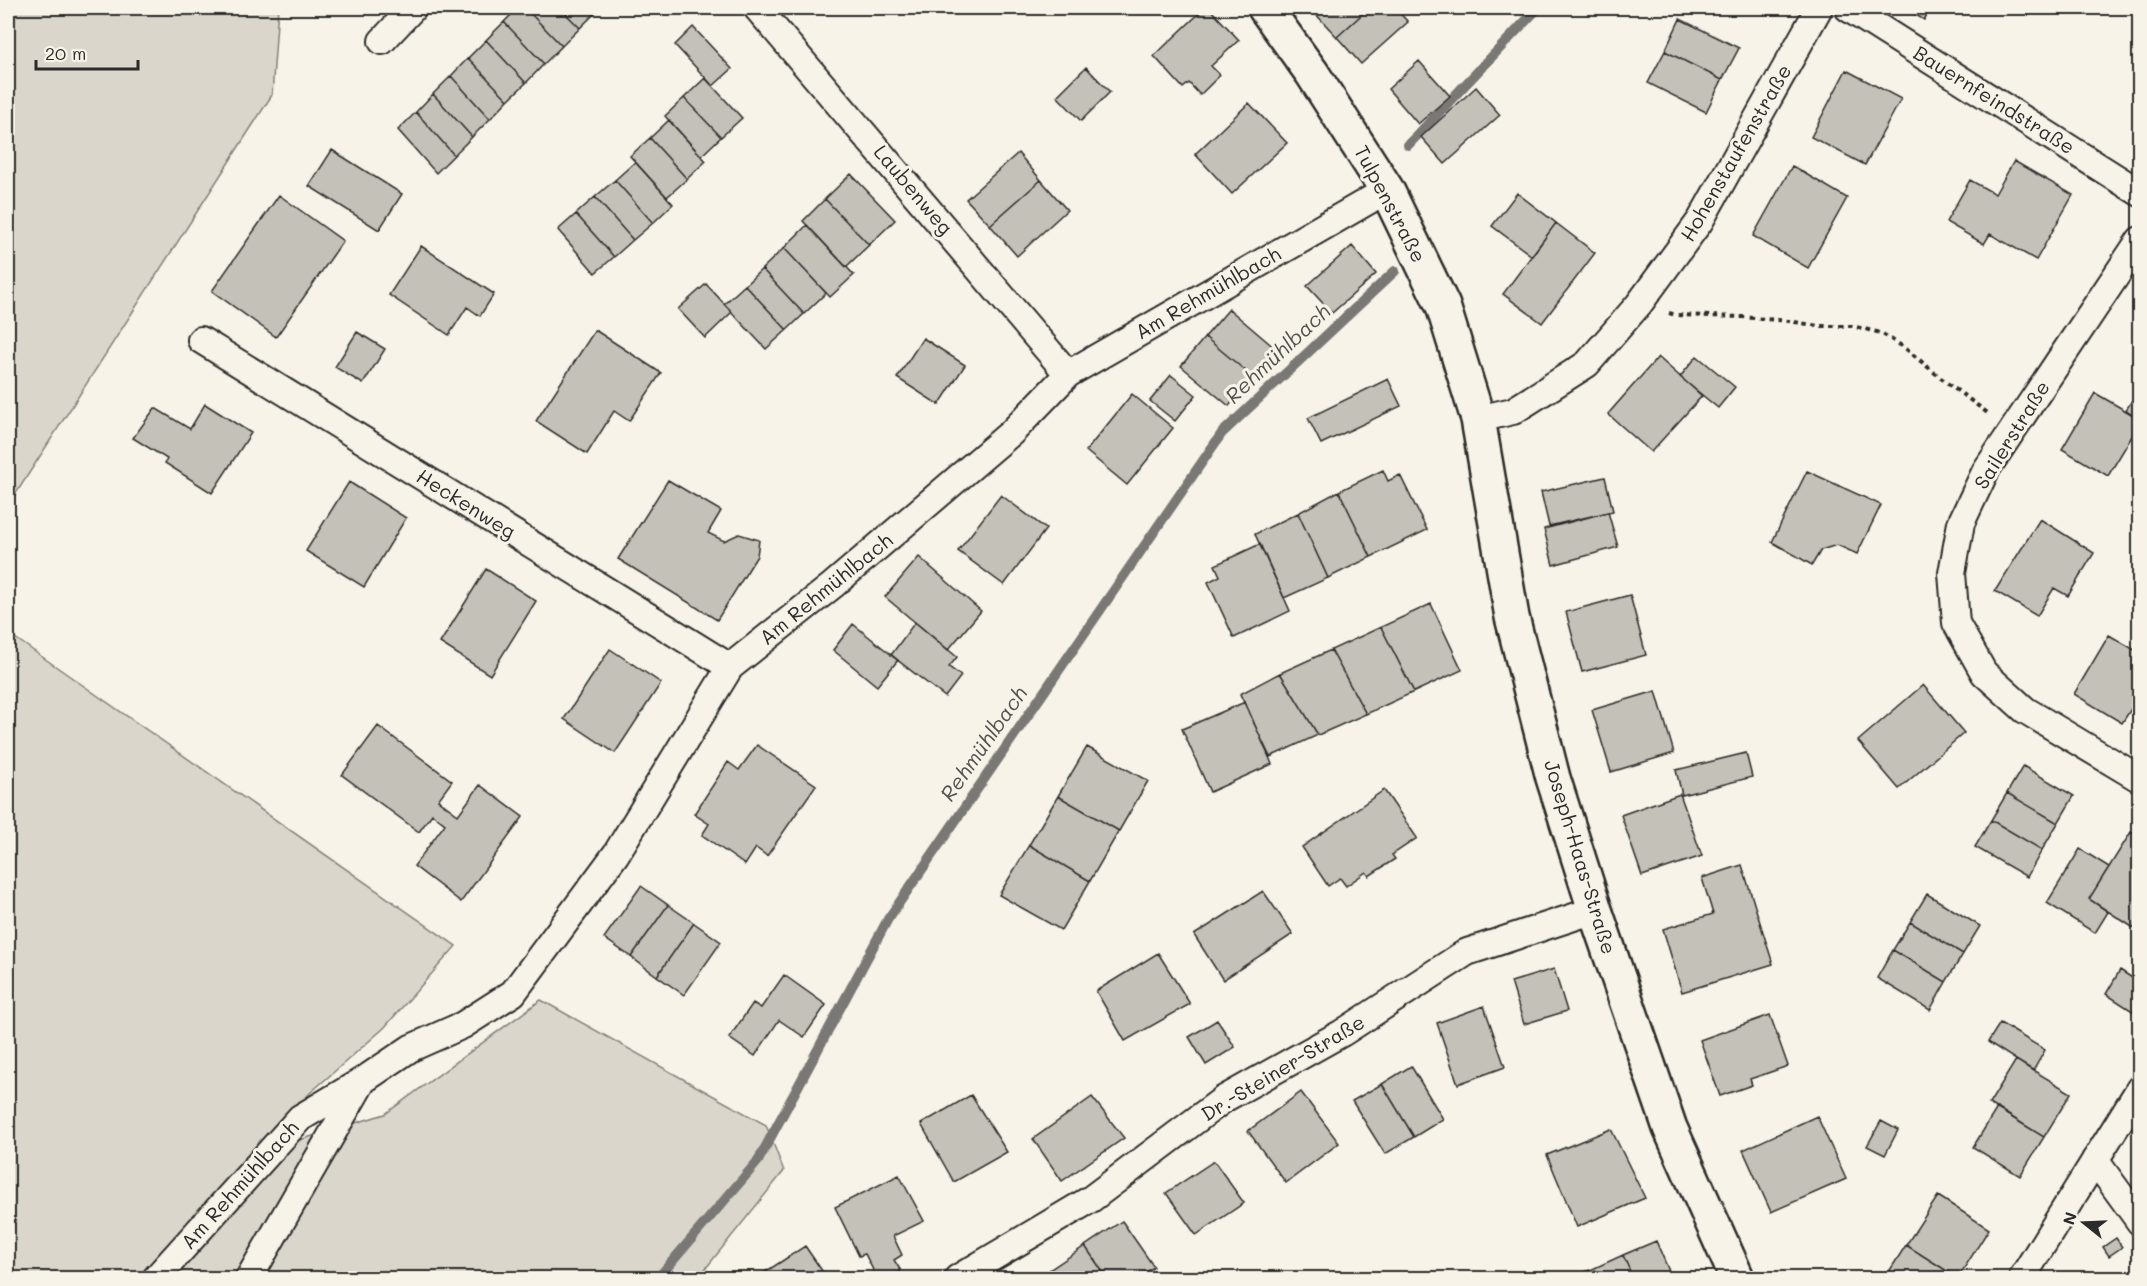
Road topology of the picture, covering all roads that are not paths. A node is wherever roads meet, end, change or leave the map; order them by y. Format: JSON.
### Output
{"nodes":[{"id":1,"x":413,"y":8,"type":"edge"},
{"id":2,"x":757,"y":8,"type":"edge"},
{"id":3,"x":1265,"y":8,"type":"edge"},
{"id":4,"x":1818,"y":8,"type":"edge"},
{"id":5,"x":1848,"y":8,"type":"edge"},
{"id":6,"x":382,"y":41,"type":"dead end"},
{"id":7,"x":1387,"y":190,"type":"junction"},
{"id":8,"x":2139,"y":193,"type":"edge"},
{"id":9,"x":2139,"y":240,"type":"edge"},
{"id":10,"x":201,"y":340,"type":"dead end"},
{"id":11,"x":1068,"y":374,"type":"junction"},
{"id":12,"x":1478,"y":419,"type":"junction"},
{"id":13,"x":730,"y":667,"type":"junction"},
{"id":14,"x":2139,"y":779,"type":"edge"},
{"id":15,"x":1595,"y":910,"type":"junction"},
{"id":16,"x":362,"y":1081,"type":"junction"},
{"id":17,"x":2139,"y":1088,"type":"edge"},
{"id":18,"x":2095,"y":1160,"type":"junction"},
{"id":19,"x":2139,"y":1222,"type":"edge"},
{"id":20,"x":156,"y":1278,"type":"edge"},
{"id":21,"x":249,"y":1278,"type":"edge"},
{"id":22,"x":958,"y":1278,"type":"edge"},
{"id":23,"x":1737,"y":1278,"type":"edge"},
{"id":24,"x":2022,"y":1278,"type":"edge"}],
"edges":[{"from":1,"to":6,"type":"street"},
{"from":2,"to":11,"type":"street","name":"Laubenweg"},
{"from":3,"to":7,"type":"street","name":"Tulpenstraße"},
{"from":4,"to":12,"type":"street","name":"Hohenstaufenstraße"},
{"from":5,"to":8,"type":"street","name":"Bauernfeindstraße"},
{"from":7,"to":11,"type":"street","name":"Am Rehmühlbach"},
{"from":7,"to":12,"type":"street","name":"Tulpenstraße"},
{"from":9,"to":14,"type":"street","name":"Sailerstraße"},
{"from":10,"to":13,"type":"street","name":"Heckenweg"},
{"from":11,"to":13,"type":"street","name":"Am Rehmühlbach"},
{"from":12,"to":15,"type":"street","name":"Joseph-Haas-Straße"},
{"from":13,"to":16,"type":"street","name":"Am Rehmühlbach"},
{"from":15,"to":22,"type":"street","name":"Dr.-Steiner-Straße"},
{"from":15,"to":23,"type":"street","name":"Joseph-Haas-Straße"},
{"from":16,"to":20,"type":"street","name":"Am Rehmühlbach"},
{"from":16,"to":21,"type":"street","name":"Am Rehmühlbach"},
{"from":17,"to":18,"type":"street"},
{"from":18,"to":19,"type":"street"},
{"from":18,"to":24,"type":"street"}]}
